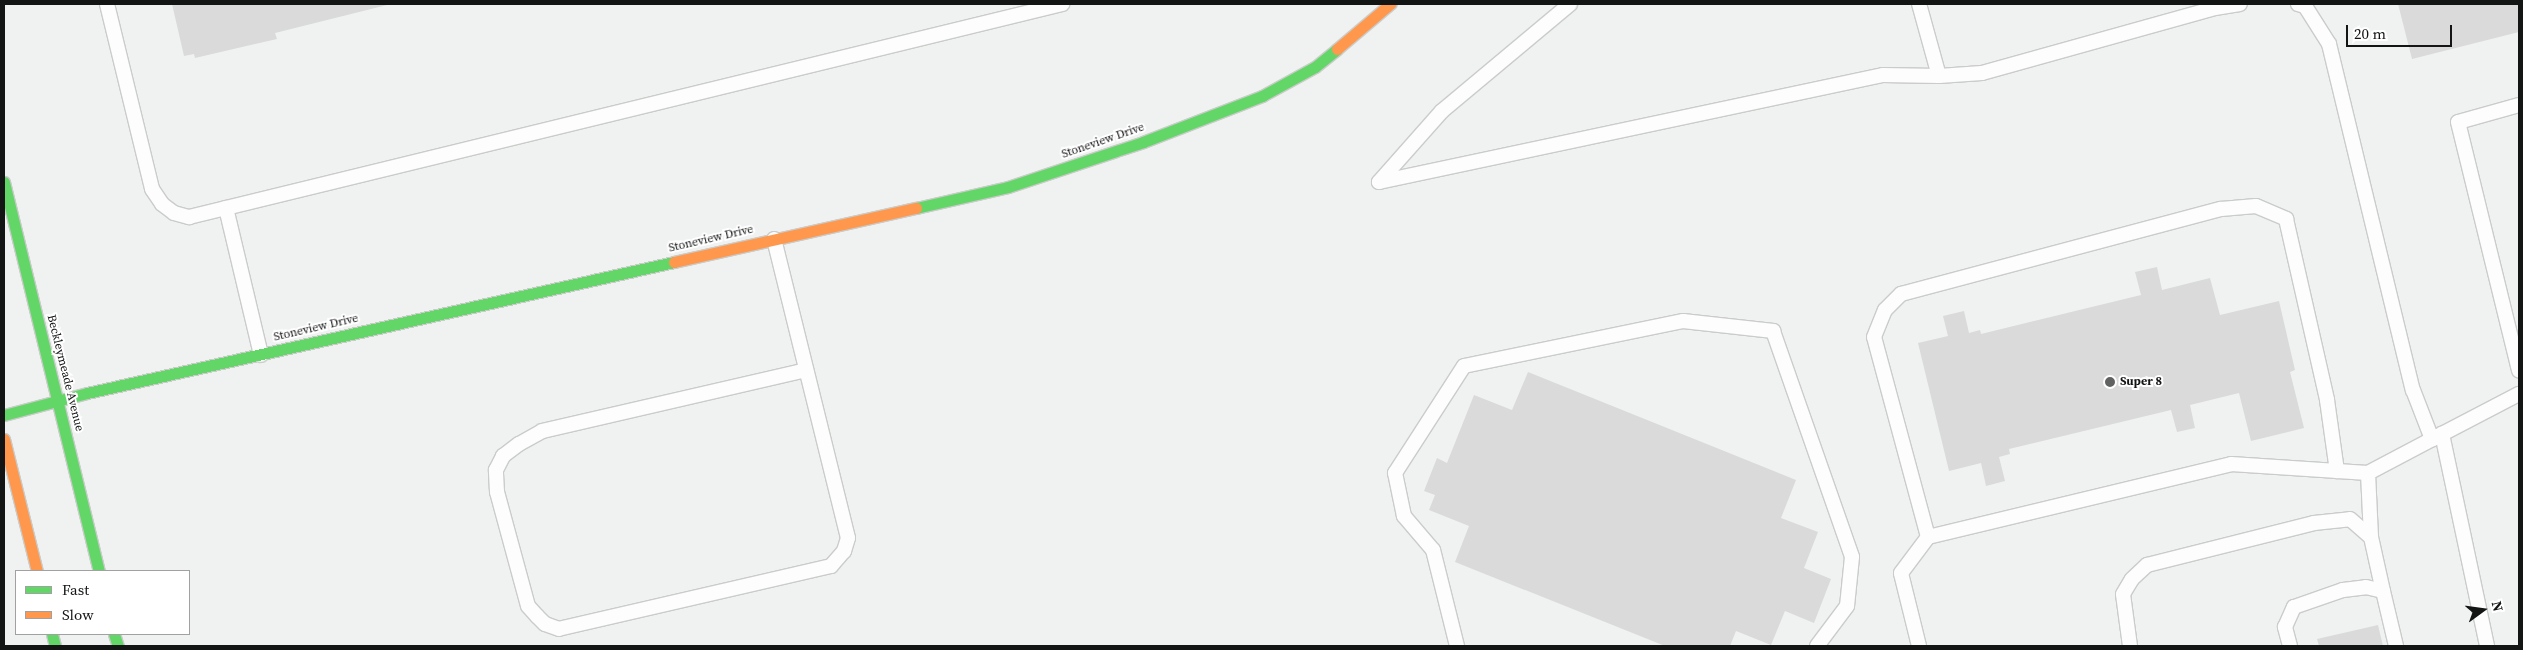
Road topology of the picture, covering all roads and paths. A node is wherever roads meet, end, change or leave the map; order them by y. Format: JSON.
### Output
{"nodes":[{"id":1,"x":107,"y":4,"type":"edge"},
{"id":2,"x":1062,"y":4,"type":"edge"},
{"id":3,"x":1390,"y":4,"type":"edge"},
{"id":4,"x":1570,"y":4,"type":"edge"},
{"id":5,"x":1919,"y":4,"type":"edge"},
{"id":6,"x":2240,"y":4,"type":"edge"},
{"id":7,"x":2298,"y":4,"type":"edge"},
{"id":8,"x":1939,"y":76,"type":"junction"},
{"id":9,"x":2519,"y":106,"type":"edge"},
{"id":10,"x":4,"y":182,"type":"edge"},
{"id":11,"x":226,"y":208,"type":"junction"},
{"id":12,"x":774,"y":238,"type":"junction"},
{"id":13,"x":261,"y":355,"type":"junction"},
{"id":14,"x":806,"y":370,"type":"junction"},
{"id":15,"x":2519,"y":371,"type":"edge"},
{"id":16,"x":2519,"y":394,"type":"edge"},
{"id":17,"x":58,"y":400,"type":"junction"},
{"id":18,"x":4,"y":415,"type":"edge"},
{"id":19,"x":2437,"y":437,"type":"junction"},
{"id":20,"x":4,"y":439,"type":"edge"},
{"id":21,"x":2337,"y":471,"type":"junction"},
{"id":22,"x":2368,"y":473,"type":"junction"},
{"id":23,"x":2372,"y":536,"type":"junction"},
{"id":24,"x":1928,"y":537,"type":"junction"},
{"id":25,"x":37,"y":570,"type":"edge"},
{"id":26,"x":99,"y":570,"type":"edge"},
{"id":27,"x":2383,"y":591,"type":"junction"},
{"id":28,"x":1457,"y":646,"type":"edge"},
{"id":29,"x":1817,"y":646,"type":"edge"},
{"id":30,"x":1919,"y":646,"type":"edge"},
{"id":31,"x":2130,"y":646,"type":"edge"},
{"id":32,"x":2290,"y":646,"type":"edge"},
{"id":33,"x":2396,"y":646,"type":"edge"},
{"id":34,"x":2487,"y":646,"type":"edge"}],
"edges":[{"from":1,"to":11,"type":"lane"},
{"from":2,"to":11,"type":"lane"},
{"from":3,"to":12,"type":"street","name":"Stoneview Drive"},
{"from":4,"to":8,"type":"lane"},
{"from":5,"to":8,"type":"lane"},
{"from":6,"to":8,"type":"lane"},
{"from":7,"to":19,"type":"lane"},
{"from":9,"to":15,"type":"lane"},
{"from":10,"to":17,"type":"street","name":"Beckleymeade Avenue"},
{"from":11,"to":13,"type":"lane"},
{"from":12,"to":13,"type":"street","name":"Stoneview Drive"},
{"from":12,"to":14,"type":"lane"},
{"from":13,"to":17,"type":"street","name":"Stoneview Drive"},
{"from":14,"to":14,"type":"lane"},
{"from":16,"to":19,"type":"lane"},
{"from":17,"to":18,"type":"street","name":"Stoneview Drive"},
{"from":17,"to":26,"type":"street","name":"Beckleymeade Avenue"},
{"from":19,"to":22,"type":"lane"},
{"from":19,"to":34,"type":"lane"},
{"from":20,"to":25,"type":"street"},
{"from":21,"to":22,"type":"lane"},
{"from":21,"to":24,"type":"lane"},
{"from":21,"to":24,"type":"lane"},
{"from":22,"to":23,"type":"lane"},
{"from":23,"to":27,"type":"lane"},
{"from":23,"to":31,"type":"lane"},
{"from":24,"to":30,"type":"lane"},
{"from":27,"to":32,"type":"lane"},
{"from":27,"to":33,"type":"lane"},
{"from":28,"to":29,"type":"lane"}]}
